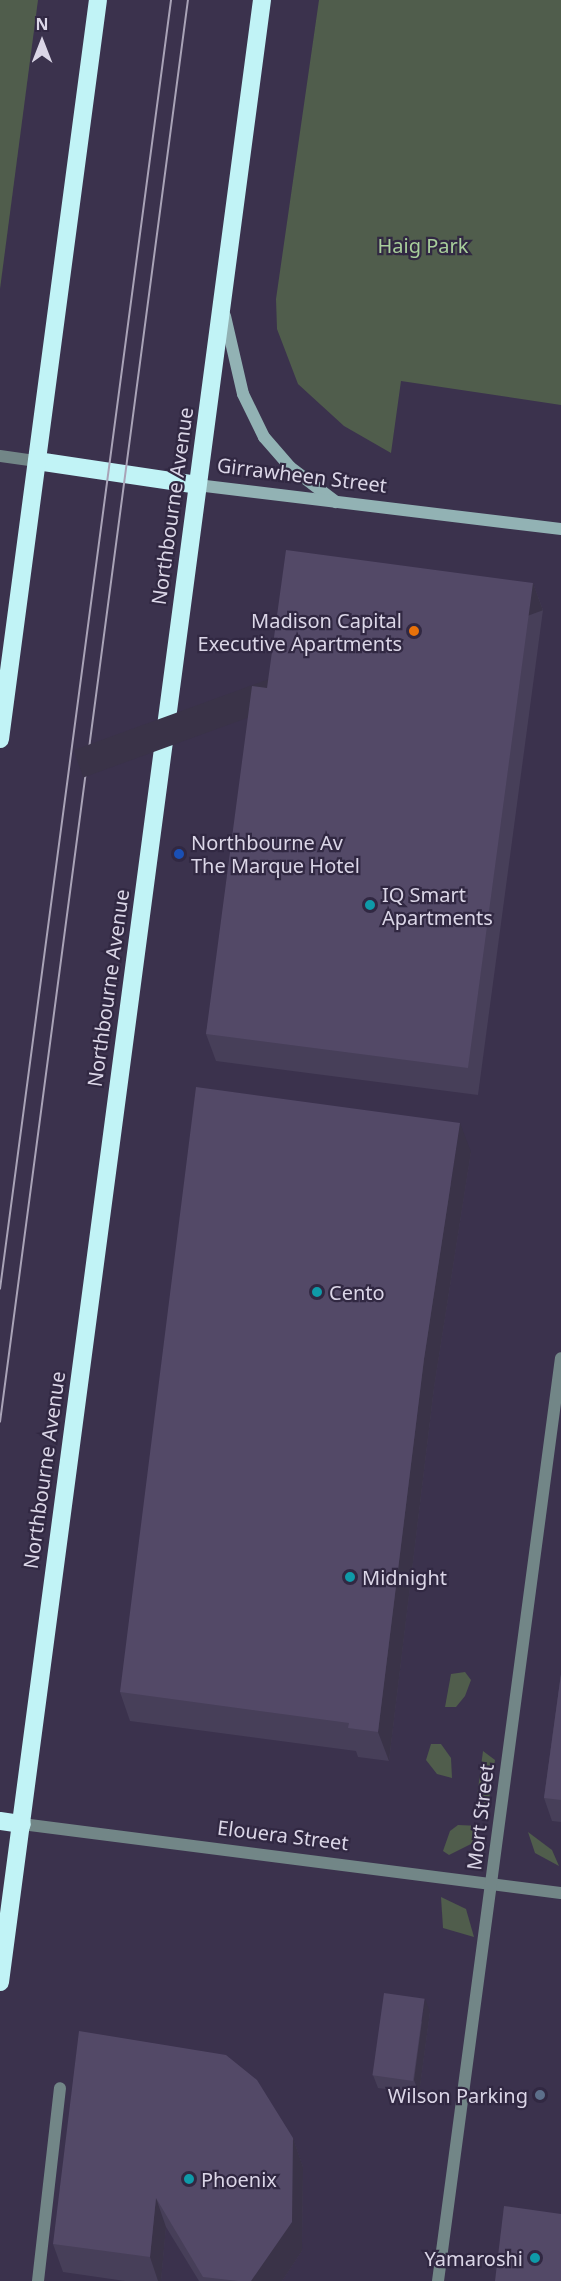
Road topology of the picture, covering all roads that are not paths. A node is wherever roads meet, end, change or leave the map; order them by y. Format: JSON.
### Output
{"nodes":[{"id":1,"x":98,"y":0,"type":"edge"},
{"id":2,"x":262,"y":0,"type":"edge"},
{"id":3,"x":222,"y":303,"type":"junction"},
{"id":4,"x":0,"y":456,"type":"edge"},
{"id":5,"x":37,"y":461,"type":"junction"},
{"id":6,"x":197,"y":485,"type":"junction"},
{"id":7,"x":338,"y":503,"type":"junction"},
{"id":8,"x":561,"y":529,"type":"edge"},
{"id":9,"x":0,"y":739,"type":"edge"},
{"id":10,"x":561,"y":1358,"type":"edge"},
{"id":11,"x":0,"y":1821,"type":"edge"},
{"id":12,"x":22,"y":1824,"type":"junction"},
{"id":13,"x":491,"y":1884,"type":"junction"},
{"id":14,"x":561,"y":1893,"type":"edge"},
{"id":15,"x":0,"y":1982,"type":"edge"},
{"id":16,"x":60,"y":2088,"type":"dead end"},
{"id":17,"x":38,"y":2281,"type":"edge"},
{"id":18,"x":438,"y":2281,"type":"edge"}],
"edges":[{"from":1,"to":5,"type":"highway"},
{"from":2,"to":3,"type":"highway","name":"Northbourne Avenue"},
{"from":3,"to":6,"type":"highway","name":"Northbourne Avenue"},
{"from":3,"to":7,"type":"street"},
{"from":4,"to":5,"type":"street"},
{"from":5,"to":6,"type":"highway","name":"Girrawheen Street"},
{"from":5,"to":9,"type":"highway"},
{"from":6,"to":7,"type":"street","name":"Girrawheen Street"},
{"from":6,"to":12,"type":"highway","name":"Northbourne Avenue"},
{"from":7,"to":8,"type":"street","name":"Girrawheen Street"},
{"from":10,"to":13,"type":"street","name":"Mort Street"},
{"from":11,"to":12,"type":"highway","name":"Elouera Street"},
{"from":12,"to":13,"type":"street","name":"Elouera Street"},
{"from":12,"to":15,"type":"highway","name":"Northbourne Avenue"},
{"from":13,"to":14,"type":"street","name":"Elouera Street"},
{"from":13,"to":18,"type":"street","name":"Mort Street"},
{"from":16,"to":17,"type":"street"}]}
